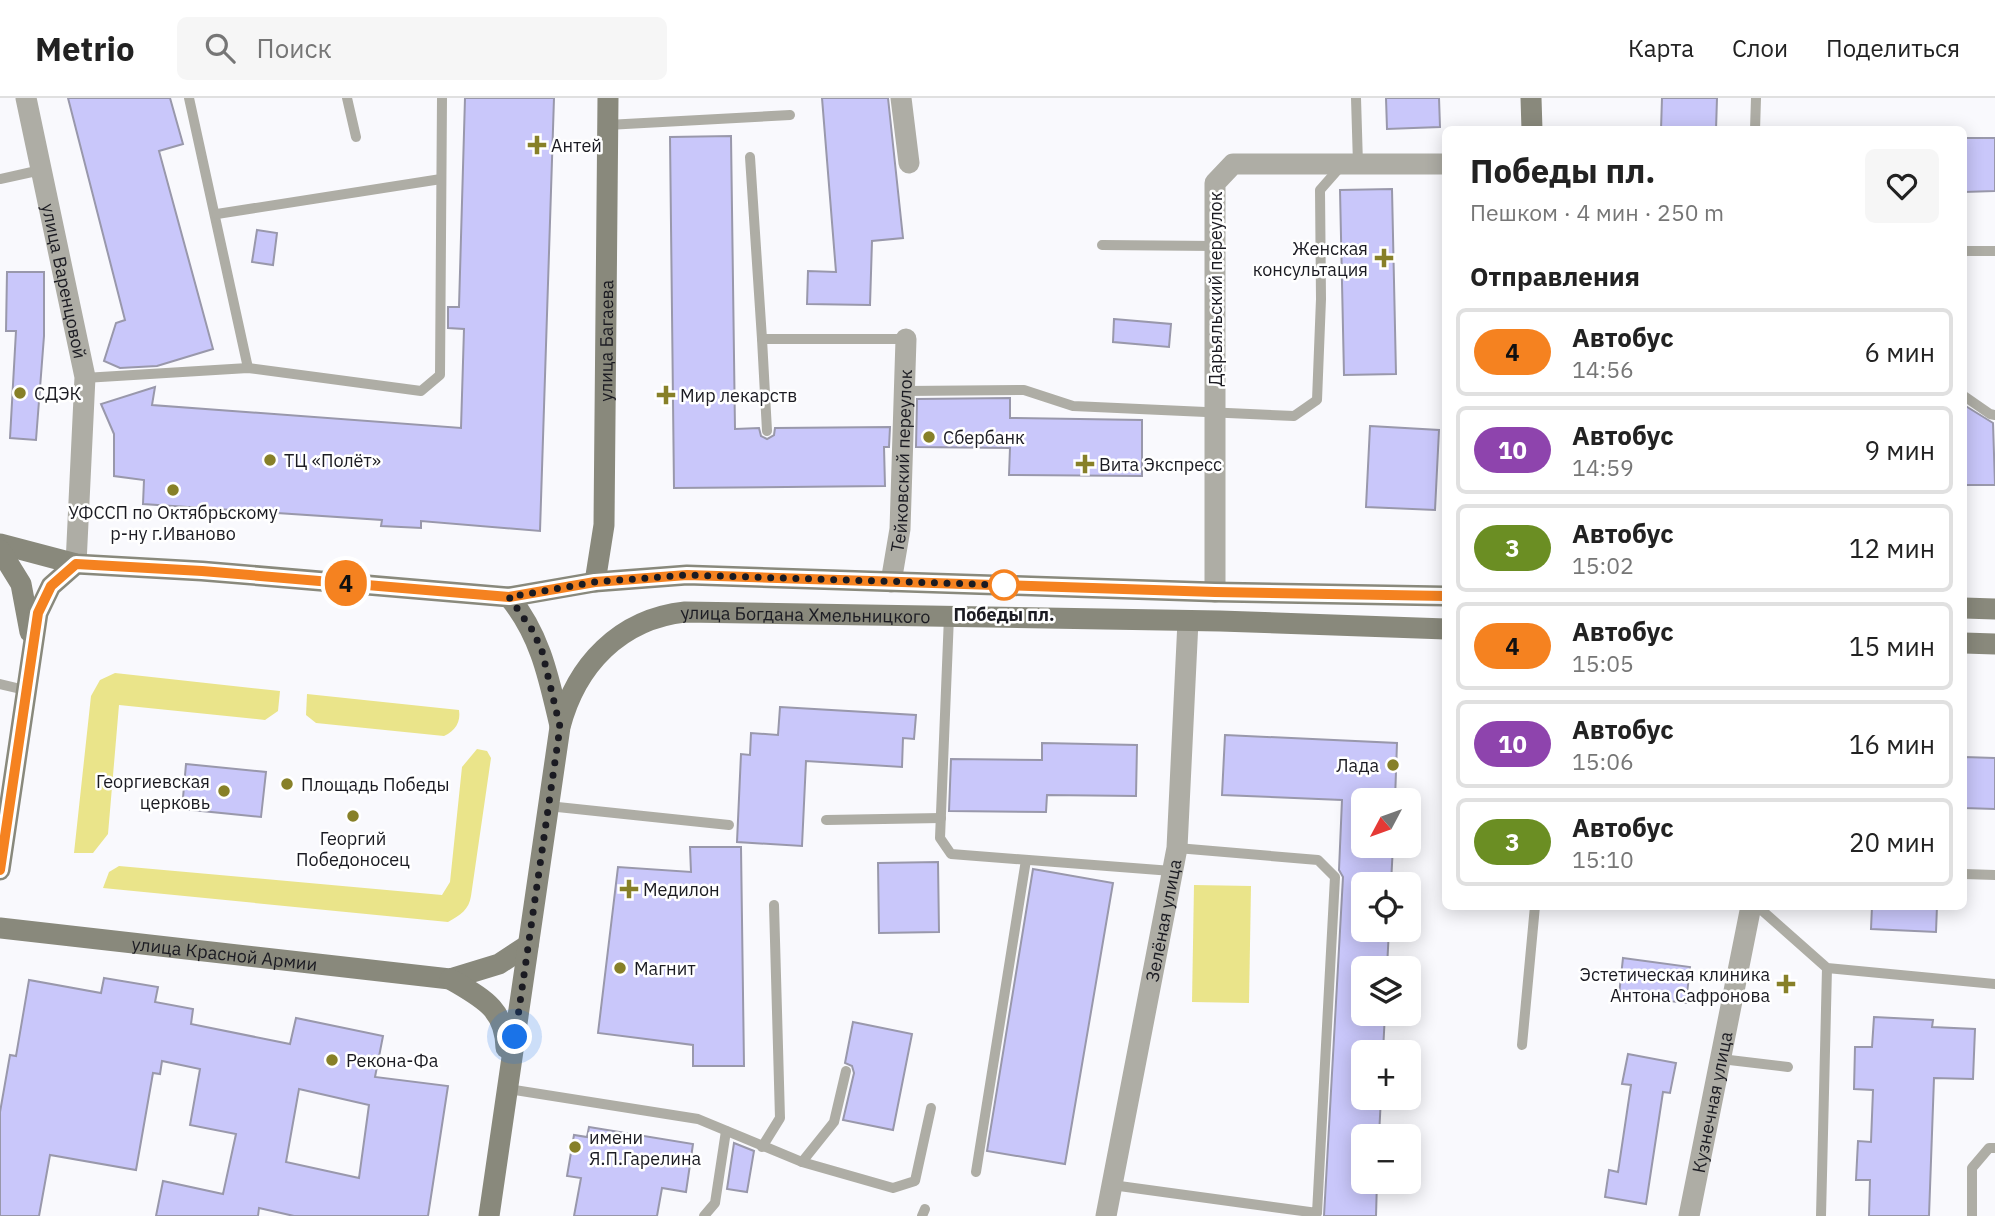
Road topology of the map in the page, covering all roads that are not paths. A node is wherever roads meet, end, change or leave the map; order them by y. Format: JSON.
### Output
{"nodes":[{"id":1,"x":26,"y":98,"type":"edge"},
{"id":2,"x":190,"y":98,"type":"edge"},
{"id":3,"x":347,"y":98,"type":"edge"},
{"id":4,"x":442,"y":98,"type":"edge"},
{"id":5,"x":608,"y":98,"type":"edge"},
{"id":6,"x":901,"y":98,"type":"edge"},
{"id":7,"x":1356,"y":98,"type":"edge"},
{"id":8,"x":1531,"y":98,"type":"edge"},
{"id":9,"x":1756,"y":98,"type":"edge"},
{"id":10,"x":790,"y":115,"type":"dead end"},
{"id":11,"x":607,"y":125,"type":"junction"},
{"id":12,"x":1532,"y":126,"type":"edge"},
{"id":13,"x":1755,"y":126,"type":"edge"},
{"id":14,"x":356,"y":137,"type":"dead end"},
{"id":15,"x":750,"y":157,"type":"dead end"},
{"id":16,"x":909,"y":163,"type":"dead end"},
{"id":17,"x":1350,"y":164,"type":"junction"},
{"id":18,"x":1442,"y":164,"type":"edge"},
{"id":19,"x":41,"y":170,"type":"junction"},
{"id":20,"x":0,"y":179,"type":"edge"},
{"id":21,"x":442,"y":179,"type":"junction"},
{"id":22,"x":217,"y":214,"type":"junction"},
{"id":23,"x":1102,"y":245,"type":"dead end"},
{"id":24,"x":1215,"y":246,"type":"junction"},
{"id":25,"x":1967,"y":251,"type":"edge"},
{"id":26,"x":1995,"y":251,"type":"edge"},
{"id":27,"x":762,"y":339,"type":"junction"},
{"id":28,"x":906,"y":339,"type":"joint"},
{"id":29,"x":248,"y":368,"type":"junction"},
{"id":30,"x":83,"y":378,"type":"junction"},
{"id":31,"x":906,"y":391,"type":"junction"},
{"id":32,"x":1967,"y":398,"type":"edge"},
{"id":33,"x":1215,"y":414,"type":"junction"},
{"id":34,"x":1995,"y":415,"type":"edge"},
{"id":35,"x":767,"y":431,"type":"dead end"},
{"id":36,"x":0,"y":544,"type":"edge"},
{"id":37,"x":0,"y":550,"type":"edge"},
{"id":38,"x":76,"y":564,"type":"junction"},
{"id":39,"x":595,"y":582,"type":"junction"},
{"id":40,"x":891,"y":582,"type":"junction"},
{"id":41,"x":1215,"y":592,"type":"junction"},
{"id":42,"x":1442,"y":596,"type":"edge"},
{"id":43,"x":509,"y":597,"type":"junction"},
{"id":44,"x":1967,"y":608,"type":"edge"},
{"id":45,"x":1995,"y":609,"type":"edge"},
{"id":46,"x":949,"y":616,"type":"junction"},
{"id":47,"x":1188,"y":621,"type":"junction"},
{"id":48,"x":1442,"y":629,"type":"edge"},
{"id":49,"x":32,"y":641,"type":"junction"},
{"id":50,"x":1967,"y":643,"type":"edge"},
{"id":51,"x":1995,"y":644,"type":"edge"},
{"id":52,"x":0,"y":684,"type":"edge"},
{"id":53,"x":25,"y":690,"type":"junction"},
{"id":54,"x":560,"y":727,"type":"junction"},
{"id":55,"x":548,"y":806,"type":"junction"},
{"id":56,"x":941,"y":818,"type":"junction"},
{"id":57,"x":826,"y":820,"type":"dead end"},
{"id":58,"x":730,"y":825,"type":"dead end"},
{"id":59,"x":1177,"y":848,"type":"junction"},
{"id":60,"x":1026,"y":860,"type":"junction"},
{"id":61,"x":0,"y":870,"type":"edge"},
{"id":62,"x":1172,"y":871,"type":"junction"},
{"id":63,"x":1967,"y":874,"type":"edge"},
{"id":64,"x":1995,"y":875,"type":"edge"},
{"id":65,"x":774,"y":905,"type":"dead end"},
{"id":66,"x":1535,"y":910,"type":"edge"},
{"id":67,"x":1750,"y":910,"type":"edge"},
{"id":68,"x":1762,"y":910,"type":"edge"},
{"id":69,"x":0,"y":928,"type":"edge"},
{"id":70,"x":528,"y":945,"type":"junction"},
{"id":71,"x":1827,"y":968,"type":"junction"},
{"id":72,"x":450,"y":979,"type":"junction"},
{"id":73,"x":1995,"y":984,"type":"edge"},
{"id":74,"x":1522,"y":1045,"type":"dead end"},
{"id":75,"x":1721,"y":1059,"type":"junction"},
{"id":76,"x":1788,"y":1068,"type":"dead end"},
{"id":77,"x":846,"y":1071,"type":"dead end"},
{"id":78,"x":508,"y":1089,"type":"junction"},
{"id":79,"x":931,"y":1108,"type":"dead end"},
{"id":80,"x":726,"y":1131,"type":"junction"},
{"id":81,"x":762,"y":1147,"type":"junction"},
{"id":82,"x":1995,"y":1148,"type":"edge"},
{"id":83,"x":802,"y":1162,"type":"junction"},
{"id":84,"x":976,"y":1172,"type":"dead end"},
{"id":85,"x":1112,"y":1185,"type":"junction"},
{"id":86,"x":489,"y":1216,"type":"edge"},
{"id":87,"x":704,"y":1216,"type":"edge"},
{"id":88,"x":1106,"y":1216,"type":"edge"},
{"id":89,"x":1689,"y":1216,"type":"edge"},
{"id":90,"x":1821,"y":1216,"type":"edge"},
{"id":91,"x":1972,"y":1216,"type":"edge"}],
"edges":[{"from":1,"to":19,"type":"street","name":"улица Варенцовой"},
{"from":2,"to":22,"type":"lane"},
{"from":3,"to":14,"type":"lane"},
{"from":4,"to":21,"type":"lane"},
{"from":5,"to":11,"type":"main road","name":"улица Багаева"},
{"from":6,"to":16,"type":"street"},
{"from":7,"to":17,"type":"lane"},
{"from":8,"to":12,"type":"main road"},
{"from":9,"to":13,"type":"lane"},
{"from":10,"to":11,"type":"lane"},
{"from":11,"to":39,"type":"main road","name":"улица Багаева"},
{"from":15,"to":27,"type":"lane"},
{"from":17,"to":18,"type":"street","name":"Дарьяльский переулок"},
{"from":17,"to":24,"type":"street","name":"Дарьяльский переулок"},
{"from":17,"to":33,"type":"lane"},
{"from":19,"to":20,"type":"lane"},
{"from":19,"to":30,"type":"street","name":"улица Варенцовой"},
{"from":21,"to":22,"type":"lane"},
{"from":21,"to":29,"type":"lane"},
{"from":22,"to":29,"type":"lane"},
{"from":23,"to":24,"type":"lane"},
{"from":24,"to":33,"type":"street","name":"Дарьяльский переулок"},
{"from":25,"to":26,"type":"lane"},
{"from":27,"to":28,"type":"lane"},
{"from":27,"to":35,"type":"lane"},
{"from":28,"to":31,"type":"street","name":"Тейковский переулок"},
{"from":29,"to":30,"type":"lane"},
{"from":30,"to":38,"type":"street","name":"улица Варенцовой"},
{"from":31,"to":33,"type":"lane"},
{"from":31,"to":40,"type":"street","name":"Тейковский переулок"},
{"from":32,"to":34,"type":"lane"},
{"from":33,"to":41,"type":"street","name":"Дарьяльский переулок"},
{"from":36,"to":38,"type":"main road","name":"улица Богдана Хмельницкого"},
{"from":37,"to":49,"type":"main road"},
{"from":38,"to":43,"type":"main road","name":"улица Богдана Хмельницкого"},
{"from":38,"to":49,"type":"main road"},
{"from":39,"to":40,"type":"main road","name":"улица Богдана Хмельницкого"},
{"from":39,"to":43,"type":"main road","name":"улица Богдана Хмельницкого"},
{"from":40,"to":41,"type":"main road","name":"улица Богдана Хмельницкого"},
{"from":41,"to":42,"type":"main road","name":"улица Богдана Хмельницкого"},
{"from":43,"to":54,"type":"main road"},
{"from":44,"to":45,"type":"main road"},
{"from":46,"to":47,"type":"main road","name":"улица Богдана Хмельницкого"},
{"from":46,"to":54,"type":"main road","name":"улица Богдана Хмельницкого"},
{"from":46,"to":56,"type":"lane"},
{"from":47,"to":48,"type":"main road","name":"улица Богдана Хмельницкого"},
{"from":47,"to":59,"type":"street","name":"Зелёная улица"},
{"from":49,"to":53,"type":"main road"},
{"from":50,"to":51,"type":"main road"},
{"from":52,"to":53,"type":"lane"},
{"from":53,"to":61,"type":"main road"},
{"from":54,"to":55,"type":"main road"},
{"from":55,"to":58,"type":"lane"},
{"from":55,"to":70,"type":"main road"},
{"from":56,"to":57,"type":"lane"},
{"from":56,"to":60,"type":"lane"},
{"from":59,"to":62,"type":"street","name":"Зелёная улица"},
{"from":59,"to":85,"type":"lane"},
{"from":60,"to":62,"type":"lane"},
{"from":60,"to":84,"type":"lane"},
{"from":62,"to":85,"type":"street","name":"Зелёная улица"},
{"from":63,"to":64,"type":"lane"},
{"from":65,"to":81,"type":"lane"},
{"from":66,"to":74,"type":"lane"},
{"from":67,"to":75,"type":"street","name":"Кузнечная улица"},
{"from":68,"to":71,"type":"lane"},
{"from":69,"to":72,"type":"main road","name":"улица Красной Армии"},
{"from":70,"to":72,"type":"main road","name":"улица Красной Армии"},
{"from":70,"to":78,"type":"main road"},
{"from":71,"to":73,"type":"lane"},
{"from":71,"to":90,"type":"lane"},
{"from":72,"to":78,"type":"main road","name":"улица Красной Армии"},
{"from":75,"to":76,"type":"lane"},
{"from":75,"to":89,"type":"street","name":"Кузнечная улица"},
{"from":77,"to":83,"type":"lane"},
{"from":78,"to":80,"type":"lane"},
{"from":78,"to":86,"type":"main road"},
{"from":79,"to":83,"type":"lane"},
{"from":80,"to":81,"type":"lane"},
{"from":80,"to":87,"type":"lane"},
{"from":81,"to":83,"type":"lane"},
{"from":82,"to":91,"type":"lane"},
{"from":85,"to":88,"type":"street","name":"Зелёная улица"}]}
